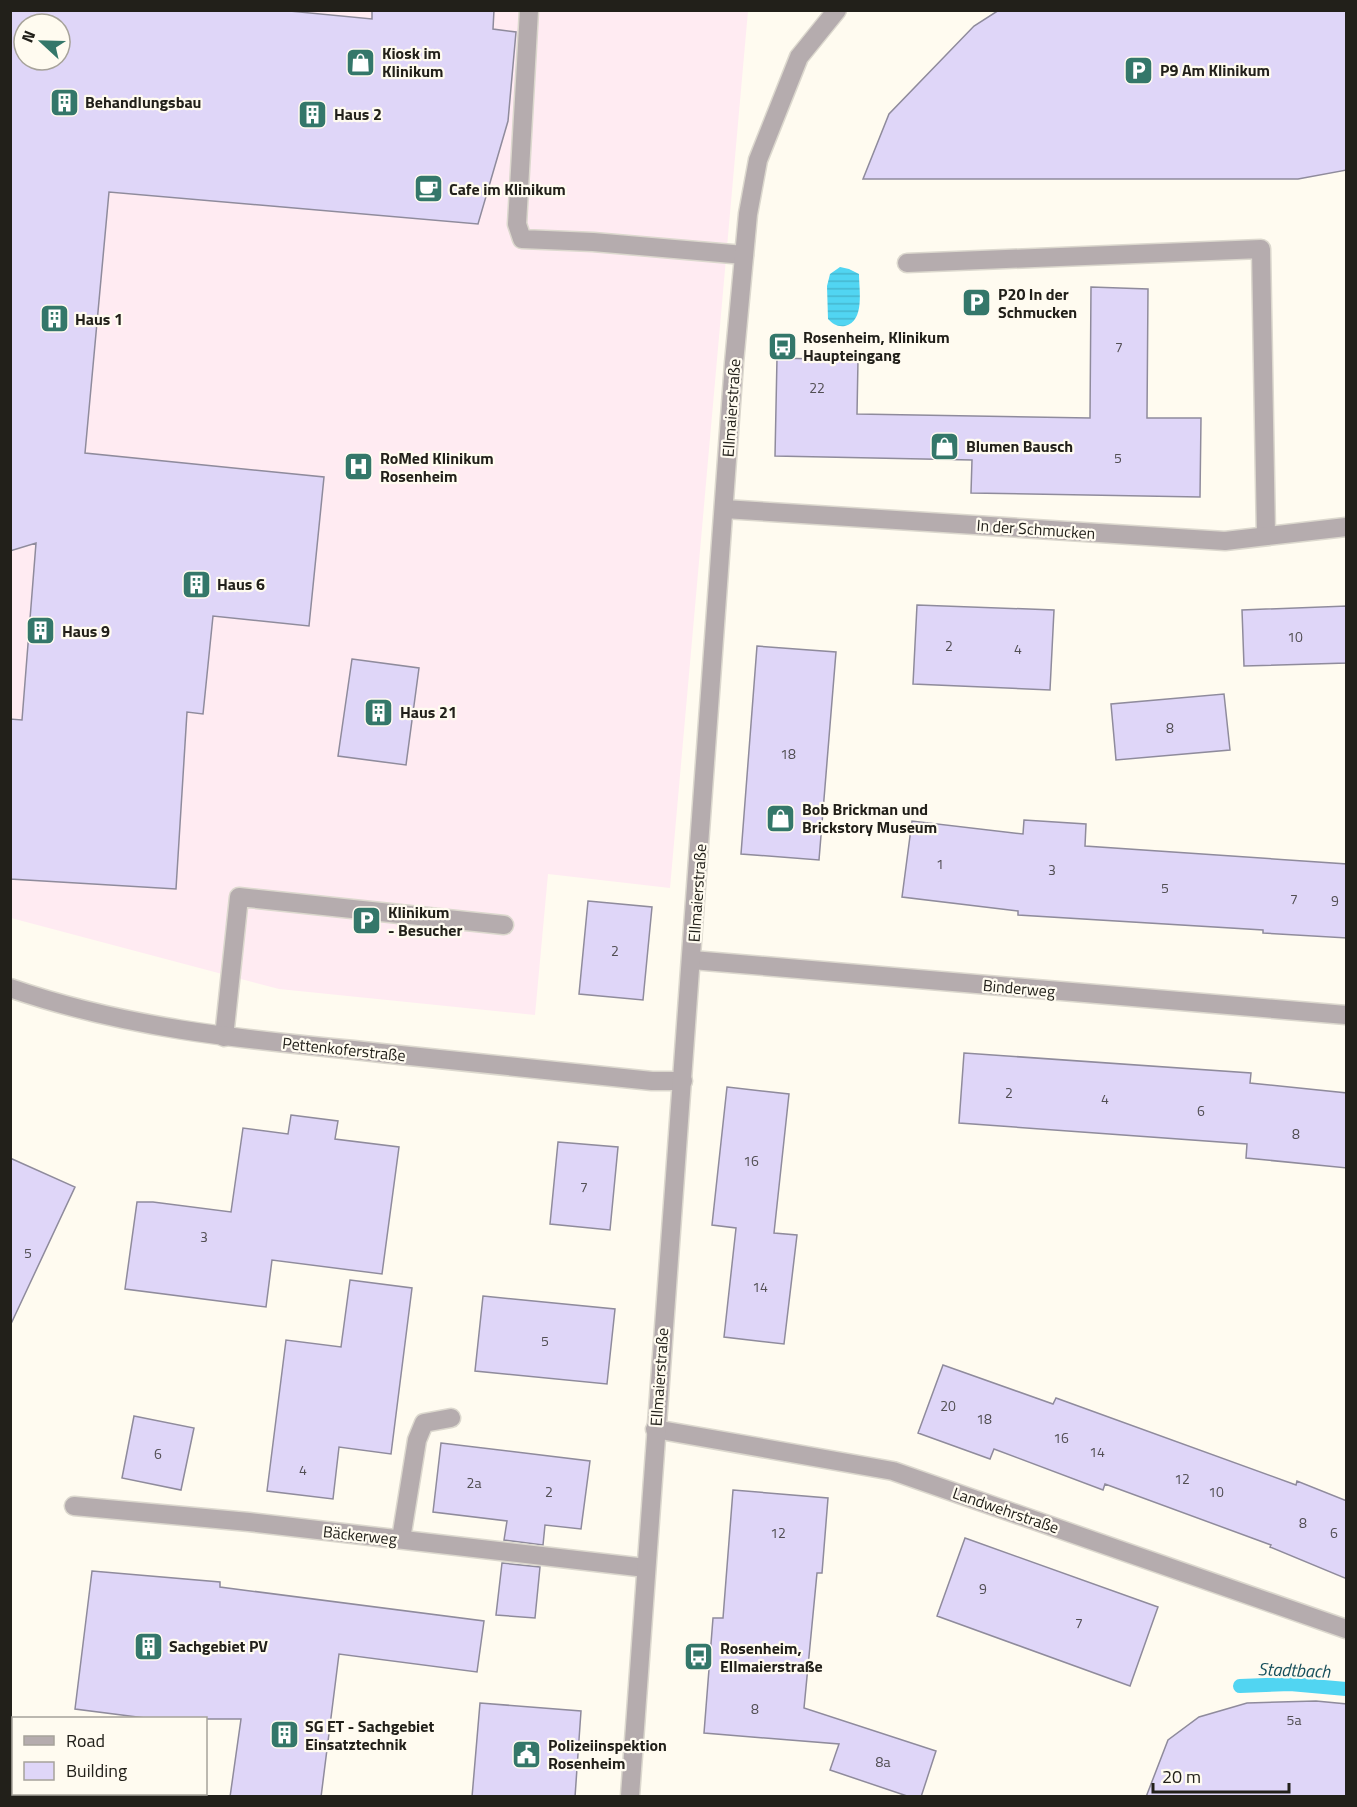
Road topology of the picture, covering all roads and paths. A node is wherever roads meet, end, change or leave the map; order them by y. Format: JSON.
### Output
{"nodes":[{"id":1,"x":529,"y":10,"type":"edge"},
{"id":2,"x":837,"y":10,"type":"edge"},
{"id":3,"x":744,"y":255,"type":"junction"},
{"id":4,"x":907,"y":263,"type":"dead end"},
{"id":5,"x":724,"y":509,"type":"junction"},
{"id":6,"x":1347,"y":527,"type":"edge"},
{"id":7,"x":1266,"y":536,"type":"junction"},
{"id":8,"x":504,"y":925,"type":"dead end"},
{"id":9,"x":692,"y":960,"type":"junction"},
{"id":10,"x":10,"y":988,"type":"edge"},
{"id":11,"x":1347,"y":1015,"type":"edge"},
{"id":12,"x":224,"y":1037,"type":"junction"},
{"id":13,"x":683,"y":1081,"type":"junction"},
{"id":14,"x":451,"y":1418,"type":"dead end"},
{"id":15,"x":655,"y":1429,"type":"junction"},
{"id":16,"x":74,"y":1506,"type":"dead end"},
{"id":17,"x":401,"y":1539,"type":"junction"},
{"id":18,"x":646,"y":1568,"type":"junction"},
{"id":19,"x":1347,"y":1629,"type":"edge"},
{"id":20,"x":630,"y":1797,"type":"edge"}],
"edges":[{"from":1,"to":3,"type":"street"},
{"from":2,"to":3,"type":"street","name":"Ellmaierstraße"},
{"from":3,"to":5,"type":"street","name":"Ellmaierstraße"},
{"from":4,"to":7,"type":"street"},
{"from":5,"to":7,"type":"street","name":"In der Schmucken"},
{"from":5,"to":9,"type":"street","name":"Ellmaierstraße"},
{"from":6,"to":7,"type":"street","name":"In der Schmucken"},
{"from":8,"to":12,"type":"street"},
{"from":9,"to":11,"type":"street","name":"Binderweg"},
{"from":9,"to":13,"type":"street","name":"Ellmaierstraße"},
{"from":10,"to":12,"type":"street","name":"Pettenkoferstraße"},
{"from":12,"to":13,"type":"street","name":"Pettenkoferstraße"},
{"from":13,"to":15,"type":"street","name":"Ellmaierstraße"},
{"from":14,"to":17,"type":"street"},
{"from":15,"to":18,"type":"street","name":"Ellmaierstraße"},
{"from":15,"to":19,"type":"street","name":"Landwehrstraße"},
{"from":16,"to":17,"type":"street","name":"Bäckerweg"},
{"from":17,"to":18,"type":"street","name":"Bäckerweg"},
{"from":18,"to":20,"type":"street","name":"Ellmaierstraße"}]}
